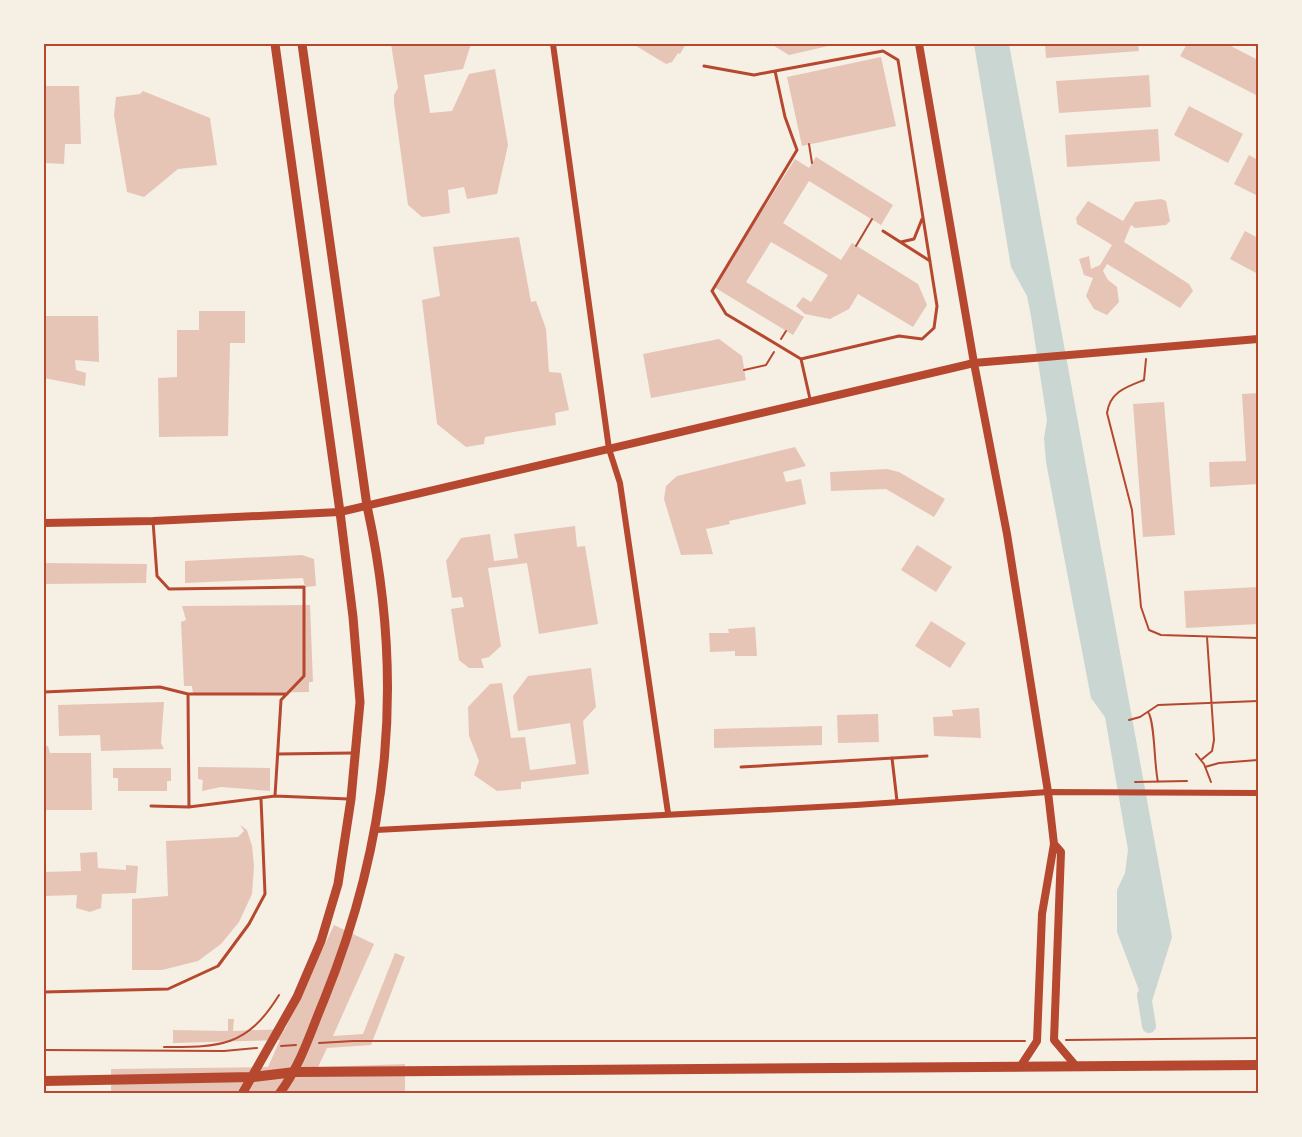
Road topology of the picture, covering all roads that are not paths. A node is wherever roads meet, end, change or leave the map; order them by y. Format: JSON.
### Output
{"nodes":[{"id":1,"x":275,"y":44,"type":"edge"},
{"id":2,"x":302,"y":44,"type":"edge"},
{"id":3,"x":553,"y":44,"type":"edge"},
{"id":4,"x":919,"y":44,"type":"edge"},
{"id":5,"x":704,"y":66,"type":"dead end"},
{"id":6,"x":775,"y":71,"type":"junction"},
{"id":7,"x":923,"y":217,"type":"junction"},
{"id":8,"x":883,"y":231,"type":"dead end"},
{"id":9,"x":900,"y":242,"type":"junction"},
{"id":10,"x":930,"y":261,"type":"junction"},
{"id":11,"x":1258,"y":339,"type":"edge"},
{"id":12,"x":801,"y":359,"type":"junction"},
{"id":13,"x":974,"y":363,"type":"junction"},
{"id":14,"x":810,"y":401,"type":"junction"},
{"id":15,"x":609,"y":448,"type":"junction"},
{"id":16,"x":367,"y":506,"type":"junction"},
{"id":17,"x":340,"y":512,"type":"junction"},
{"id":18,"x":153,"y":521,"type":"junction"},
{"id":19,"x":44,"y":522,"type":"edge"},
{"id":20,"x":44,"y":692,"type":"edge"},
{"id":21,"x":188,"y":694,"type":"junction"},
{"id":22,"x":286,"y":694,"type":"junction"},
{"id":23,"x":354,"y":753,"type":"junction"},
{"id":24,"x":277,"y":754,"type":"junction"},
{"id":25,"x":927,"y":756,"type":"dead end"},
{"id":26,"x":892,"y":758,"type":"junction"},
{"id":27,"x":741,"y":766,"type":"dead end"},
{"id":28,"x":1048,"y":792,"type":"junction"},
{"id":29,"x":1258,"y":794,"type":"edge"},
{"id":30,"x":276,"y":796,"type":"junction"},
{"id":31,"x":261,"y":798,"type":"junction"},
{"id":32,"x":351,"y":799,"type":"junction"},
{"id":33,"x":897,"y":802,"type":"junction"},
{"id":34,"x":151,"y":806,"type":"dead end"},
{"id":35,"x":189,"y":807,"type":"junction"},
{"id":36,"x":668,"y":813,"type":"junction"},
{"id":37,"x":376,"y":830,"type":"junction"},
{"id":38,"x":1054,"y":844,"type":"junction"},
{"id":39,"x":44,"y":992,"type":"edge"},
{"id":40,"x":1258,"y":1065,"type":"edge"},
{"id":41,"x":1076,"y":1066,"type":"junction"},
{"id":42,"x":1020,"y":1067,"type":"junction"},
{"id":43,"x":295,"y":1072,"type":"junction"},
{"id":44,"x":253,"y":1077,"type":"junction"},
{"id":45,"x":44,"y":1081,"type":"edge"},
{"id":46,"x":243,"y":1094,"type":"edge"},
{"id":47,"x":279,"y":1094,"type":"edge"}],
"edges":[{"from":1,"to":17,"type":"main road"},
{"from":2,"to":16,"type":"main road"},
{"from":3,"to":15,"type":"street"},
{"from":4,"to":13,"type":"street"},
{"from":5,"to":6,"type":"lane"},
{"from":6,"to":7,"type":"lane"},
{"from":6,"to":12,"type":"lane"},
{"from":7,"to":9,"type":"lane"},
{"from":7,"to":10,"type":"lane"},
{"from":8,"to":9,"type":"lane"},
{"from":9,"to":10,"type":"lane"},
{"from":10,"to":12,"type":"lane"},
{"from":11,"to":13,"type":"street"},
{"from":12,"to":14,"type":"lane"},
{"from":13,"to":14,"type":"street"},
{"from":13,"to":28,"type":"street"},
{"from":14,"to":15,"type":"street"},
{"from":15,"to":16,"type":"street"},
{"from":15,"to":36,"type":"street"},
{"from":16,"to":17,"type":"street"},
{"from":16,"to":37,"type":"main road"},
{"from":17,"to":18,"type":"street"},
{"from":17,"to":23,"type":"main road"},
{"from":18,"to":19,"type":"street"},
{"from":18,"to":22,"type":"lane"},
{"from":20,"to":21,"type":"lane"},
{"from":21,"to":22,"type":"lane"},
{"from":21,"to":35,"type":"lane"},
{"from":22,"to":24,"type":"lane"},
{"from":23,"to":24,"type":"lane"},
{"from":23,"to":32,"type":"main road"},
{"from":24,"to":30,"type":"lane"},
{"from":25,"to":26,"type":"lane"},
{"from":26,"to":27,"type":"lane"},
{"from":26,"to":33,"type":"lane"},
{"from":28,"to":29,"type":"street"},
{"from":28,"to":33,"type":"street"},
{"from":28,"to":38,"type":"street"},
{"from":30,"to":31,"type":"lane"},
{"from":30,"to":32,"type":"lane"},
{"from":31,"to":35,"type":"lane"},
{"from":31,"to":39,"type":"lane"},
{"from":32,"to":44,"type":"main road"},
{"from":33,"to":36,"type":"street"},
{"from":34,"to":35,"type":"lane"},
{"from":36,"to":37,"type":"street"},
{"from":37,"to":43,"type":"main road"},
{"from":38,"to":41,"type":"street"},
{"from":38,"to":42,"type":"street"},
{"from":40,"to":41,"type":"main road"},
{"from":41,"to":42,"type":"main road"},
{"from":42,"to":43,"type":"main road"},
{"from":43,"to":44,"type":"main road"},
{"from":43,"to":47,"type":"main road"},
{"from":44,"to":45,"type":"main road"},
{"from":44,"to":46,"type":"main road"}]}
